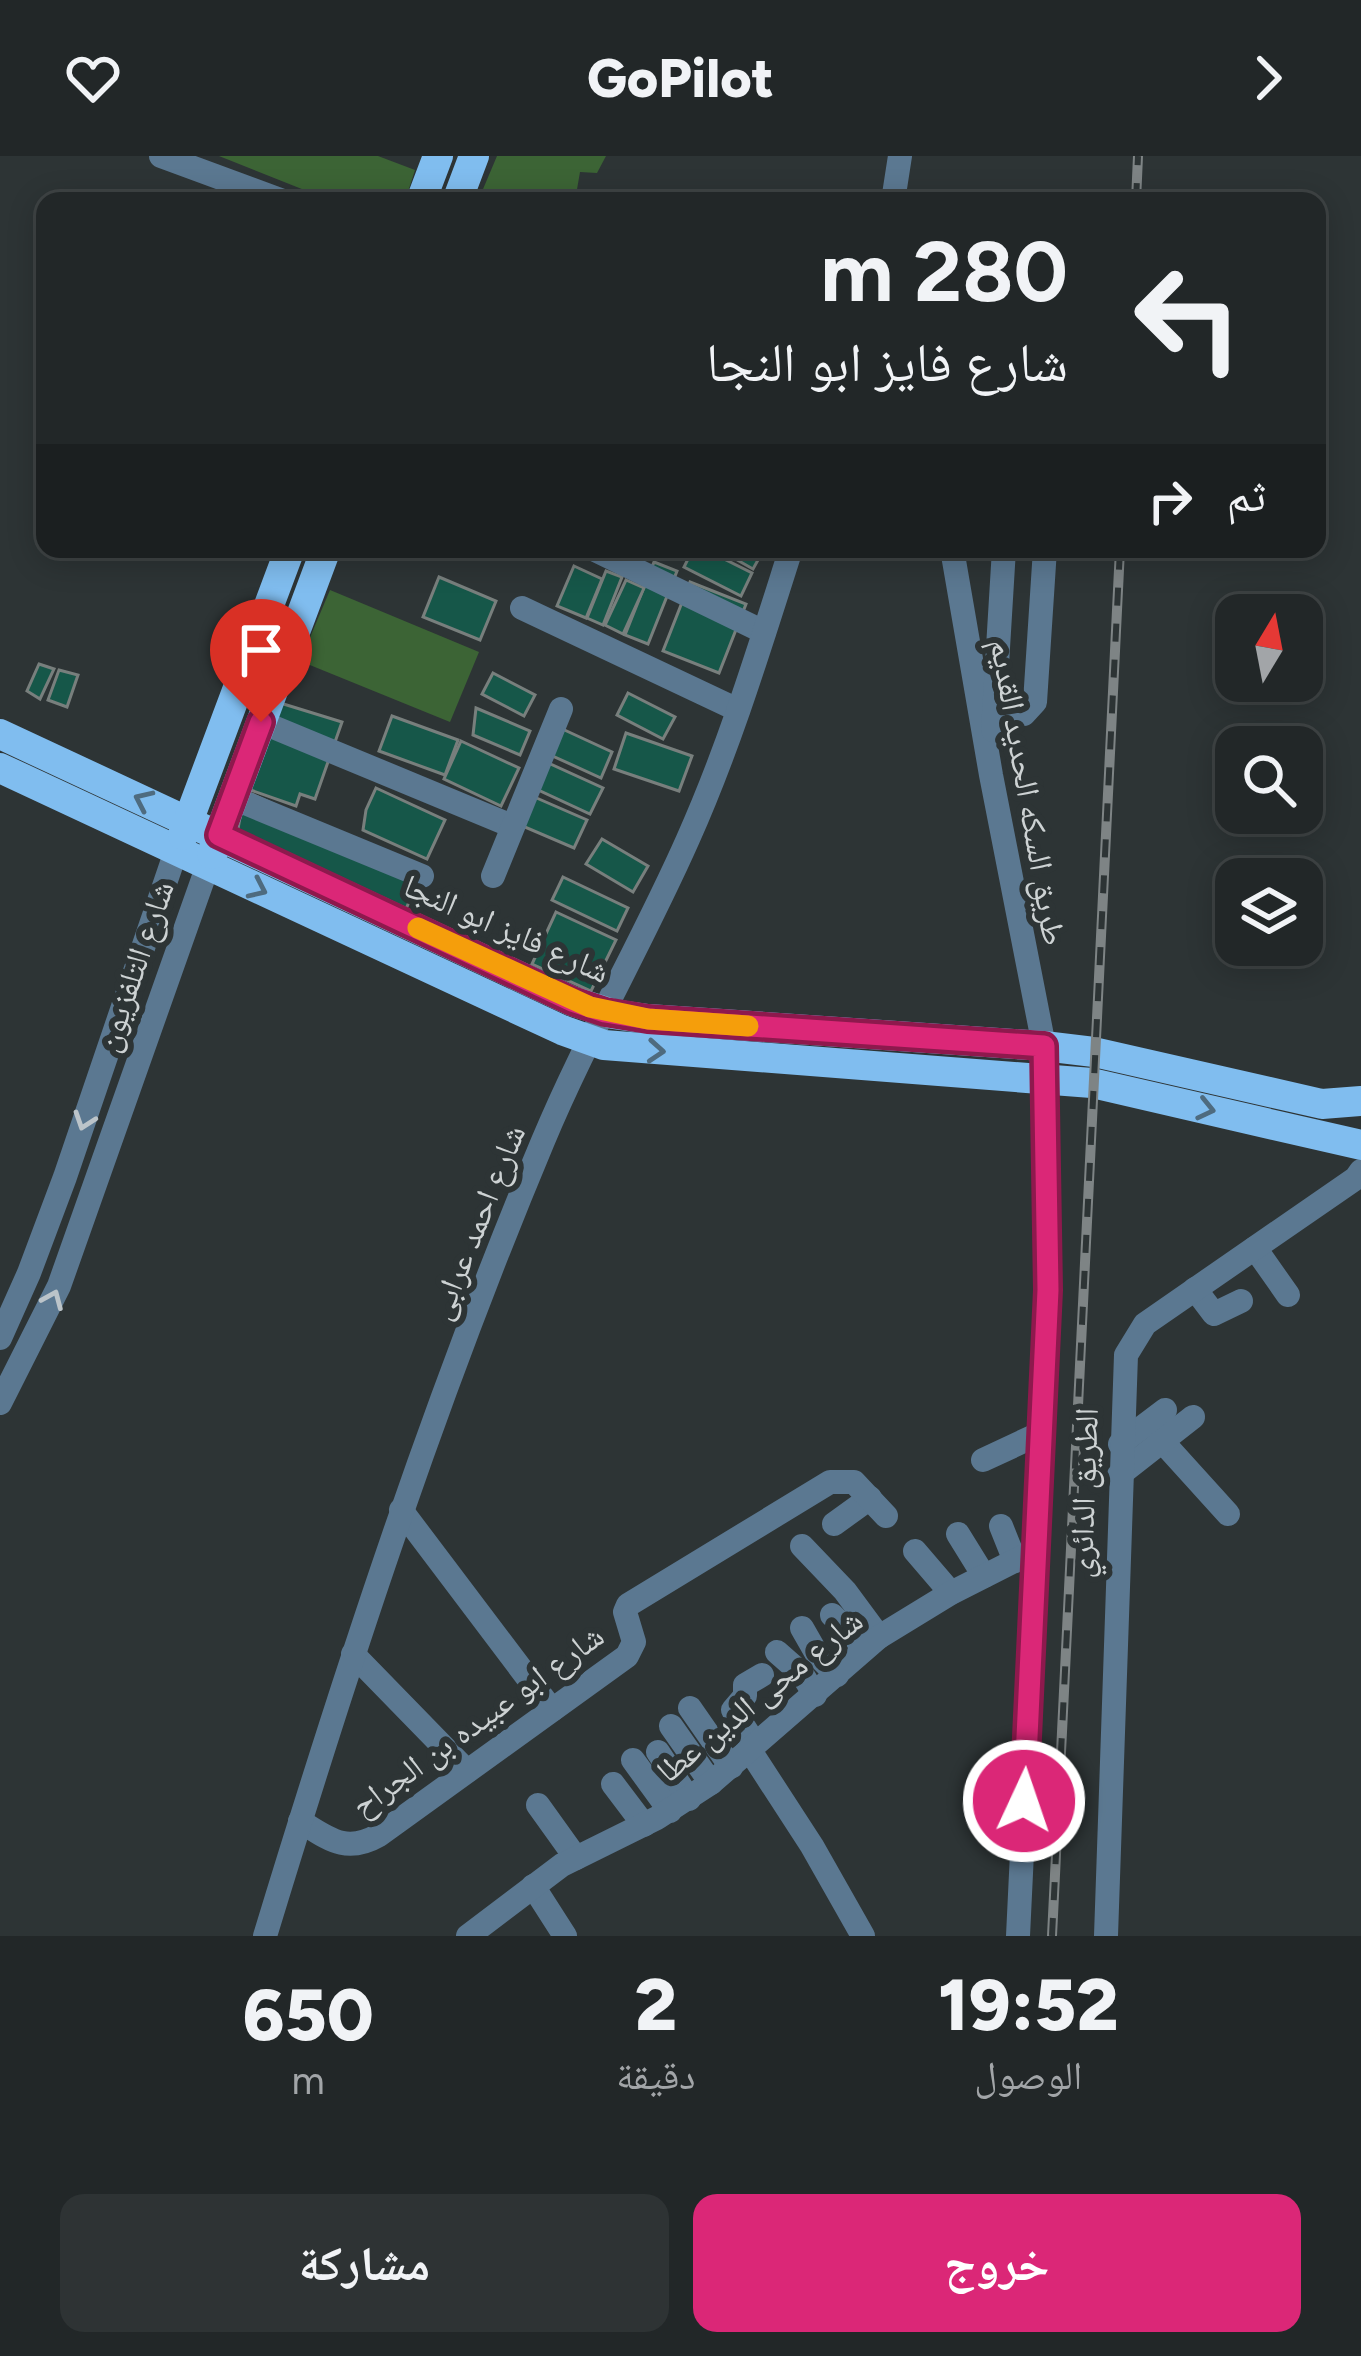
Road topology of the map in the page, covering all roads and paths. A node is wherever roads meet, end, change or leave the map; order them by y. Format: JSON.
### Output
{"nodes":[{"id":1,"x":161,"y":156,"type":"edge"},
{"id":2,"x":438,"y":156,"type":"edge"},
{"id":3,"x":474,"y":156,"type":"edge"},
{"id":4,"x":900,"y":156,"type":"edge"},
{"id":5,"x":259,"y":192,"type":"edge"},
{"id":6,"x":424,"y":192,"type":"edge"},
{"id":7,"x":460,"y":192,"type":"edge"},
{"id":8,"x":896,"y":192,"type":"edge"},
{"id":9,"x":287,"y":558,"type":"edge"},
{"id":10,"x":323,"y":558,"type":"edge"},
{"id":11,"x":788,"y":558,"type":"edge"},
{"id":12,"x":954,"y":558,"type":"edge"},
{"id":13,"x":1003,"y":558,"type":"edge"},
{"id":14,"x":1044,"y":558,"type":"edge"},
{"id":15,"x":645,"y":560,"type":"edge"},
{"id":16,"x":522,"y":608,"type":"dead end"},
{"id":17,"x":764,"y":632,"type":"junction"},
{"id":18,"x":561,"y":709,"type":"dead end"},
{"id":19,"x":738,"y":710,"type":"junction"},
{"id":20,"x":994,"y":713,"type":"junction"},
{"id":21,"x":261,"y":722,"type":"junction"},
{"id":22,"x":0,"y":734,"type":"edge"},
{"id":23,"x":0,"y":768,"type":"edge"},
{"id":24,"x":991,"y":775,"type":"junction"},
{"id":25,"x":232,"y":798,"type":"junction"},
{"id":26,"x":188,"y":821,"type":"junction"},
{"id":27,"x":512,"y":826,"type":"junction"},
{"id":28,"x":219,"y":835,"type":"junction"},
{"id":29,"x":176,"y":851,"type":"junction"},
{"id":30,"x":208,"y":866,"type":"junction"},
{"id":31,"x":422,"y":876,"type":"dead end"},
{"id":32,"x":494,"y":876,"type":"dead end"},
{"id":33,"x":605,"y":1012,"type":"junction"},
{"id":34,"x":588,"y":1040,"type":"junction"},
{"id":35,"x":1044,"y":1046,"type":"junction"},
{"id":36,"x":1093,"y":1067,"type":"junction"},
{"id":37,"x":1046,"y":1079,"type":"junction"},
{"id":38,"x":1352,"y":1103,"type":"edge"},
{"id":39,"x":1361,"y":1144,"type":"edge"},
{"id":40,"x":1361,"y":1171,"type":"edge"},
{"id":41,"x":1255,"y":1248,"type":"junction"},
{"id":42,"x":1195,"y":1289,"type":"junction"},
{"id":43,"x":1288,"y":1295,"type":"dead end"},
{"id":44,"x":1241,"y":1301,"type":"dead end"},
{"id":45,"x":0,"y":1338,"type":"edge"},
{"id":46,"x":0,"y":1403,"type":"edge"},
{"id":47,"x":1165,"y":1410,"type":"dead end"},
{"id":48,"x":1192,"y":1417,"type":"dead end"},
{"id":49,"x":1042,"y":1432,"type":"junction"},
{"id":50,"x":1161,"y":1440,"type":"junction"},
{"id":51,"x":1120,"y":1444,"type":"junction"},
{"id":52,"x":983,"y":1460,"type":"dead end"},
{"id":53,"x":1119,"y":1474,"type":"junction"},
{"id":54,"x":401,"y":1510,"type":"junction"},
{"id":55,"x":1228,"y":1514,"type":"dead end"},
{"id":56,"x":834,"y":1524,"type":"dead end"},
{"id":57,"x":1001,"y":1526,"type":"dead end"},
{"id":58,"x":958,"y":1534,"type":"dead end"},
{"id":59,"x":914,"y":1551,"type":"dead end"},
{"id":60,"x":1026,"y":1555,"type":"junction"},
{"id":61,"x":807,"y":1559,"type":"dead end"},
{"id":62,"x":984,"y":1576,"type":"junction"},
{"id":63,"x":951,"y":1593,"type":"junction"},
{"id":64,"x":832,"y":1615,"type":"dead end"},
{"id":65,"x":802,"y":1628,"type":"dead end"},
{"id":66,"x":872,"y":1642,"type":"junction"},
{"id":67,"x":777,"y":1652,"type":"dead end"},
{"id":68,"x":353,"y":1654,"type":"junction"},
{"id":69,"x":762,"y":1675,"type":"dead end"},
{"id":70,"x":837,"y":1676,"type":"junction"},
{"id":71,"x":814,"y":1695,"type":"junction"},
{"id":72,"x":690,"y":1708,"type":"dead end"},
{"id":73,"x":551,"y":1710,"type":"junction"},
{"id":74,"x":671,"y":1726,"type":"dead end"},
{"id":75,"x":658,"y":1752,"type":"dead end"},
{"id":76,"x":633,"y":1760,"type":"dead end"},
{"id":77,"x":737,"y":1761,"type":"junction"},
{"id":78,"x":466,"y":1771,"type":"junction"},
{"id":79,"x":613,"y":1784,"type":"dead end"},
{"id":80,"x":538,"y":1805,"type":"dead end"},
{"id":81,"x":680,"y":1805,"type":"junction"},
{"id":82,"x":300,"y":1821,"type":"junction"},
{"id":83,"x":644,"y":1825,"type":"junction"},
{"id":84,"x":576,"y":1858,"type":"junction"},
{"id":85,"x":533,"y":1886,"type":"junction"},
{"id":86,"x":483,"y":1931,"type":"edge"},
{"id":87,"x":265,"y":1936,"type":"edge"},
{"id":88,"x":565,"y":1936,"type":"edge"},
{"id":89,"x":862,"y":1936,"type":"edge"},
{"id":90,"x":1018,"y":1936,"type":"edge"},
{"id":91,"x":1106,"y":1936,"type":"edge"}],
"edges":[{"from":1,"to":5,"type":"street"},
{"from":2,"to":6,"type":"main road"},
{"from":3,"to":7,"type":"main road"},
{"from":4,"to":8,"type":"street"},
{"from":9,"to":26,"type":"main road","name":"شارع التلفزيون"},
{"from":10,"to":21,"type":"main road","name":"شارع التلفزيون"},
{"from":11,"to":17,"type":"street","name":"شارع احمد عرابى"},
{"from":12,"to":24,"type":"street","name":"طريق السكه الحديد القديم"},
{"from":13,"to":20,"type":"street"},
{"from":14,"to":20,"type":"street"},
{"from":15,"to":17,"type":"street"},
{"from":16,"to":19,"type":"street"},
{"from":17,"to":19,"type":"street","name":"شارع احمد عرابى"},
{"from":18,"to":27,"type":"street"},
{"from":19,"to":33,"type":"street","name":"شارع احمد عرابى"},
{"from":20,"to":24,"type":"street"},
{"from":21,"to":25,"type":"main road","name":"شارع التلفزيون"},
{"from":21,"to":27,"type":"street"},
{"from":26,"to":22,"type":"main road","name":"شارع فايز ابو النجا","one_way":true},
{"from":23,"to":29,"type":"main road","name":"شارع فايز ابو النجا"},
{"from":24,"to":35,"type":"street","name":"طريق السكه الحديد القديم"},
{"from":25,"to":28,"type":"main road","name":"شارع التلفزيون"},
{"from":25,"to":31,"type":"street"},
{"from":26,"to":28,"type":"main road","name":"شارع فايز ابو النجا"},
{"from":26,"to":29,"type":"main road","name":"شارع التلفزيون"},
{"from":27,"to":32,"type":"street"},
{"from":28,"to":30,"type":"main road","name":"شارع التلفزيون"},
{"from":28,"to":33,"type":"main road","name":"شارع فايز ابو النجا"},
{"from":29,"to":30,"type":"main road","name":"شارع فايز ابو النجا"},
{"from":29,"to":45,"type":"street","name":"شارع التلفزيون","one_way":true},
{"from":30,"to":34,"type":"main road","name":"شارع فايز ابو النجا","one_way":true},
{"from":46,"to":30,"type":"street","name":"شارع التلفزيون","one_way":true},
{"from":33,"to":34,"type":"street","name":"شارع احمد عرابى"},
{"from":33,"to":35,"type":"main road","name":"شارع فايز ابو النجا"},
{"from":34,"to":37,"type":"main road","name":"شارع فايز ابو النجا","one_way":true},
{"from":34,"to":54,"type":"street","name":"شارع احمد عرابى"},
{"from":35,"to":36,"type":"main road","name":"شارع فايز ابو النجا"},
{"from":35,"to":37,"type":"street","name":"طريق السكه الحديد القديم"},
{"from":36,"to":37,"type":"main road","name":"شارع فايز ابو النجا"},
{"from":36,"to":38,"type":"main road"},
{"from":36,"to":39,"type":"main road","one_way":true},
{"from":37,"to":49,"type":"street","name":"طريق السكه الحديد القديم"},
{"from":38,"to":39,"type":"street"},
{"from":40,"to":41,"type":"street","name":"الطريق الدائري"},
{"from":41,"to":42,"type":"street","name":"الطريق الدائري"},
{"from":41,"to":43,"type":"street"},
{"from":42,"to":44,"type":"street"},
{"from":42,"to":51,"type":"street","name":"الطريق الدائري"},
{"from":47,"to":51,"type":"street"},
{"from":48,"to":50,"type":"street"},
{"from":49,"to":52,"type":"street"},
{"from":49,"to":60,"type":"street","name":"طريق السكه الحديد القديم"},
{"from":50,"to":53,"type":"street"},
{"from":50,"to":55,"type":"street"},
{"from":51,"to":53,"type":"street","name":"الطريق الدائري"},
{"from":53,"to":91,"type":"street","name":"الطريق الدائري"},
{"from":54,"to":68,"type":"street","name":"شارع احمد عرابى"},
{"from":54,"to":73,"type":"street"},
{"from":56,"to":73,"type":"street","name":"شارع ابو عبيده بن الجراح"},
{"from":57,"to":60,"type":"street"},
{"from":58,"to":62,"type":"street"},
{"from":59,"to":63,"type":"street"},
{"from":60,"to":62,"type":"street","name":"شارع محى الدين عطا"},
{"from":60,"to":90,"type":"street","name":"طريق السكه الحديد القديم"},
{"from":61,"to":66,"type":"street"},
{"from":62,"to":63,"type":"street","name":"شارع محى الدين عطا"},
{"from":63,"to":66,"type":"street","name":"شارع محى الدين عطا"},
{"from":64,"to":66,"type":"street"},
{"from":65,"to":70,"type":"street"},
{"from":66,"to":70,"type":"street","name":"شارع محى الدين عطا"},
{"from":67,"to":71,"type":"street"},
{"from":68,"to":78,"type":"street"},
{"from":68,"to":82,"type":"street","name":"شارع احمد عرابى"},
{"from":69,"to":77,"type":"street"},
{"from":70,"to":71,"type":"street","name":"شارع محى الدين عطا"},
{"from":71,"to":77,"type":"street","name":"شارع محى الدين عطا"},
{"from":72,"to":77,"type":"street"},
{"from":73,"to":78,"type":"street","name":"شارع ابو عبيده بن الجراح"},
{"from":74,"to":77,"type":"street"},
{"from":75,"to":81,"type":"street"},
{"from":76,"to":81,"type":"street"},
{"from":77,"to":81,"type":"street","name":"شارع محى الدين عطا"},
{"from":77,"to":89,"type":"street"},
{"from":78,"to":82,"type":"street","name":"شارع ابو عبيده بن الجراح"},
{"from":79,"to":83,"type":"street"},
{"from":80,"to":84,"type":"street"},
{"from":81,"to":83,"type":"street","name":"شارع محى الدين عطا"},
{"from":82,"to":87,"type":"street","name":"شارع احمد عرابى"},
{"from":83,"to":84,"type":"street","name":"شارع محى الدين عطا"},
{"from":84,"to":85,"type":"street","name":"شارع محى الدين عطا"},
{"from":85,"to":86,"type":"street","name":"شارع محى الدين عطا"},
{"from":85,"to":88,"type":"street"}]}
